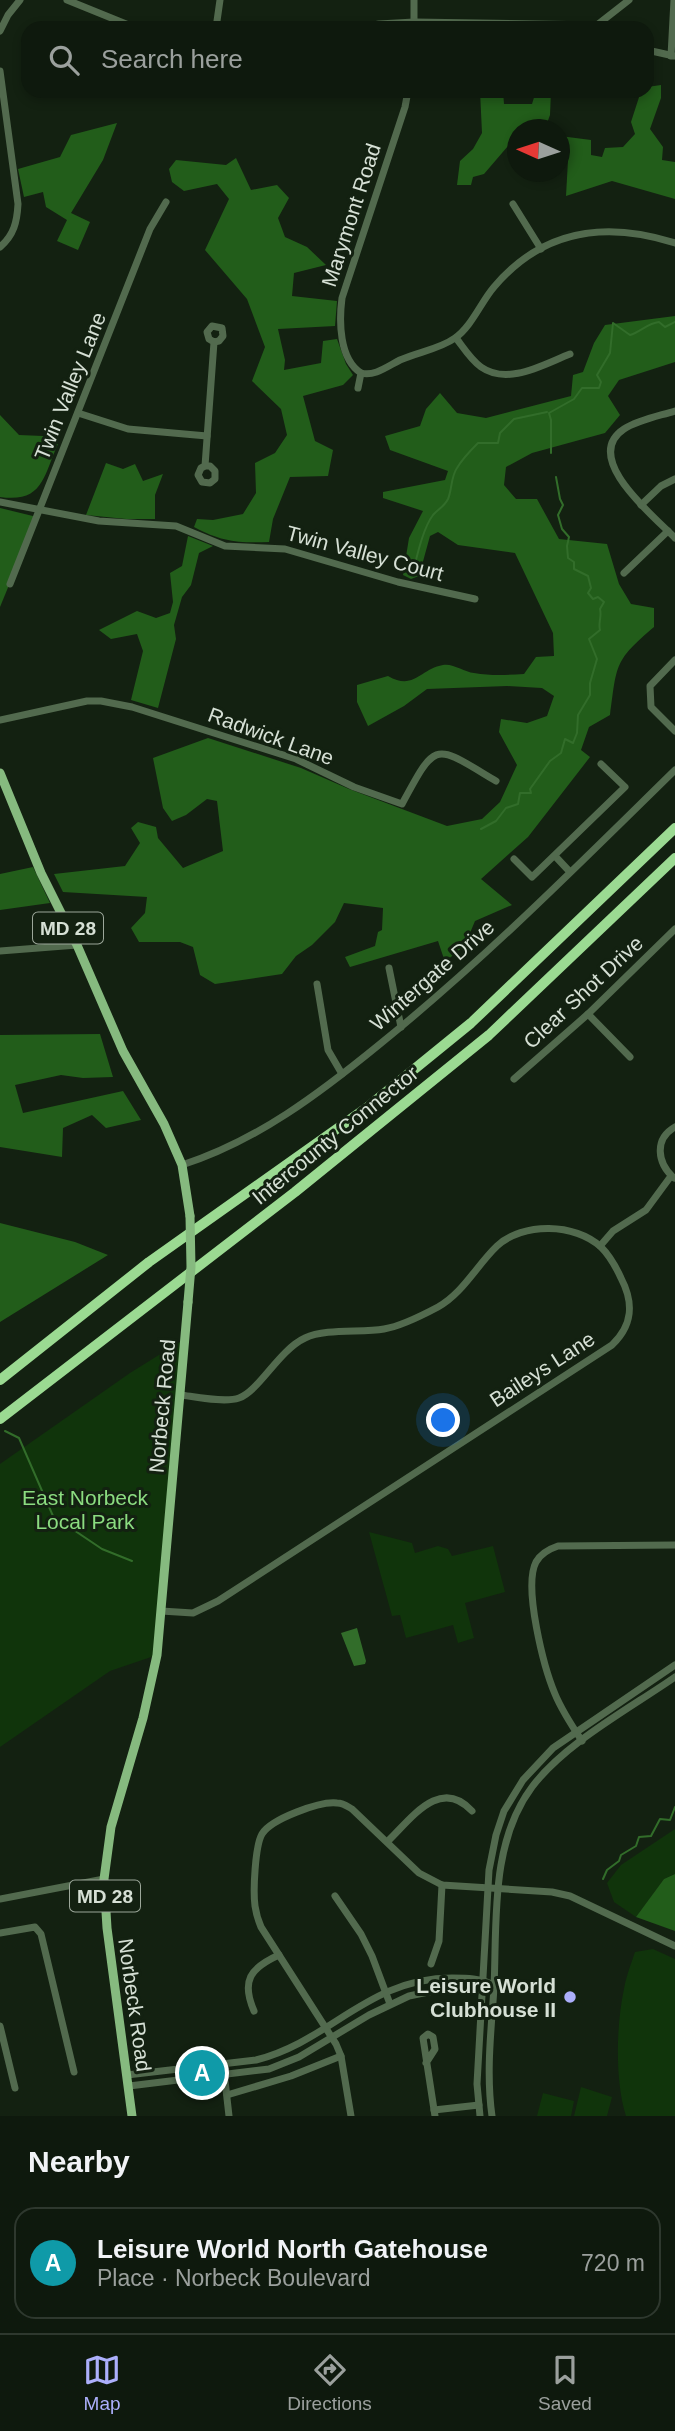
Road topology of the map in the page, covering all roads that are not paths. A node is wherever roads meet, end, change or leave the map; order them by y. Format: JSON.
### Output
{"nodes":[{"id":1,"x":20,"y":0,"type":"edge"},
{"id":2,"x":66,"y":0,"type":"edge"},
{"id":3,"x":220,"y":0,"type":"edge"},
{"id":4,"x":414,"y":0,"type":"edge"},
{"id":5,"x":629,"y":0,"type":"edge"},
{"id":6,"x":674,"y":0,"type":"edge"},
{"id":7,"x":118,"y":21,"type":"edge"},
{"id":8,"x":217,"y":21,"type":"edge"},
{"id":9,"x":414,"y":21,"type":"edge"},
{"id":10,"x":605,"y":21,"type":"edge"},
{"id":11,"x":0,"y":31,"type":"edge"},
{"id":12,"x":654,"y":52,"type":"edge"},
{"id":13,"x":673,"y":56,"type":"edge"},
{"id":14,"x":0,"y":71,"type":"edge"},
{"id":15,"x":407,"y":98,"type":"edge"},
{"id":16,"x":166,"y":202,"type":"dead end"},
{"id":17,"x":513,"y":204,"type":"dead end"},
{"id":18,"x":675,"y":243,"type":"edge"},
{"id":19,"x":0,"y":247,"type":"edge"},
{"id":20,"x":541,"y":249,"type":"junction"},
{"id":21,"x":456,"y":338,"type":"junction"},
{"id":22,"x":214,"y":342,"type":"dead end"},
{"id":23,"x":570,"y":354,"type":"dead end"},
{"id":24,"x":361,"y":373,"type":"junction"},
{"id":25,"x":358,"y":388,"type":"dead end"},
{"id":26,"x":675,"y":411,"type":"edge"},
{"id":27,"x":78,"y":413,"type":"junction"},
{"id":28,"x":207,"y":436,"type":"junction"},
{"id":29,"x":205,"y":466,"type":"dead end"},
{"id":30,"x":675,"y":480,"type":"edge"},
{"id":31,"x":0,"y":502,"type":"edge"},
{"id":32,"x":641,"y":505,"type":"junction"},
{"id":33,"x":39,"y":510,"type":"junction"},
{"id":34,"x":668,"y":531,"type":"junction"},
{"id":35,"x":675,"y":538,"type":"edge"},
{"id":36,"x":624,"y":573,"type":"dead end"},
{"id":37,"x":10,"y":584,"type":"dead end"},
{"id":38,"x":475,"y":599,"type":"dead end"},
{"id":39,"x":675,"y":660,"type":"edge"},
{"id":40,"x":0,"y":720,"type":"edge"},
{"id":41,"x":675,"y":730,"type":"edge"},
{"id":42,"x":601,"y":764,"type":"dead end"},
{"id":43,"x":675,"y":770,"type":"edge"},
{"id":44,"x":0,"y":773,"type":"edge"},
{"id":45,"x":495,"y":782,"type":"dead end"},
{"id":46,"x":675,"y":828,"type":"edge"},
{"id":47,"x":555,"y":856,"type":"junction"},
{"id":48,"x":675,"y":858,"type":"edge"},
{"id":49,"x":514,"y":859,"type":"dead end"},
{"id":50,"x":570,"y":872,"type":"junction"},
{"id":51,"x":675,"y":929,"type":"edge"},
{"id":52,"x":77,"y":945,"type":"junction"},
{"id":53,"x":0,"y":951,"type":"edge"},
{"id":54,"x":390,"y":968,"type":"dead end"},
{"id":55,"x":317,"y":984,"type":"dead end"},
{"id":56,"x":588,"y":1014,"type":"junction"},
{"id":57,"x":401,"y":1027,"type":"junction"},
{"id":58,"x":630,"y":1057,"type":"dead end"},
{"id":59,"x":342,"y":1074,"type":"junction"},
{"id":60,"x":514,"y":1079,"type":"dead end"},
{"id":61,"x":675,"y":1127,"type":"edge"},
{"id":62,"x":182,"y":1165,"type":"junction"},
{"id":63,"x":673,"y":1177,"type":"edge"},
{"id":64,"x":600,"y":1246,"type":"junction"},
{"id":65,"x":0,"y":1380,"type":"edge"},
{"id":66,"x":181,"y":1395,"type":"junction"},
{"id":67,"x":0,"y":1419,"type":"edge"},
{"id":68,"x":675,"y":1545,"type":"edge"},
{"id":69,"x":161,"y":1611,"type":"junction"},
{"id":70,"x":675,"y":1665,"type":"edge"},
{"id":71,"x":675,"y":1678,"type":"edge"},
{"id":72,"x":576,"y":1731,"type":"junction"},
{"id":73,"x":582,"y":1741,"type":"junction"},
{"id":74,"x":471,"y":1811,"type":"dead end"},
{"id":75,"x":388,"y":1841,"type":"junction"},
{"id":76,"x":104,"y":1879,"type":"junction"},
{"id":77,"x":442,"y":1885,"type":"junction"},
{"id":78,"x":487,"y":1888,"type":"junction"},
{"id":79,"x":499,"y":1888,"type":"junction"},
{"id":80,"x":335,"y":1896,"type":"dead end"},
{"id":81,"x":0,"y":1899,"type":"edge"},
{"id":82,"x":0,"y":1933,"type":"edge"},
{"id":83,"x":675,"y":1946,"type":"edge"},
{"id":84,"x":279,"y":1955,"type":"junction"},
{"id":85,"x":431,"y":1964,"type":"dead end"},
{"id":86,"x":482,"y":1979,"type":"junction"},
{"id":87,"x":494,"y":1985,"type":"junction"},
{"id":88,"x":385,"y":1991,"type":"junction"},
{"id":89,"x":482,"y":1991,"type":"junction"},
{"id":90,"x":390,"y":2004,"type":"junction"},
{"id":91,"x":254,"y":2011,"type":"dead end"},
{"id":92,"x":0,"y":2026,"type":"edge"},
{"id":93,"x":325,"y":2028,"type":"junction"},
{"id":94,"x":331,"y":2038,"type":"junction"},
{"id":95,"x":341,"y":2056,"type":"junction"},
{"id":96,"x":223,"y":2063,"type":"junction"},
{"id":97,"x":426,"y":2063,"type":"dead end"},
{"id":98,"x":74,"y":2072,"type":"dead end"},
{"id":99,"x":127,"y":2075,"type":"junction"},
{"id":100,"x":225,"y":2076,"type":"junction"},
{"id":101,"x":128,"y":2086,"type":"junction"},
{"id":102,"x":15,"y":2088,"type":"dead end"},
{"id":103,"x":227,"y":2095,"type":"junction"},
{"id":104,"x":479,"y":2105,"type":"junction"},
{"id":105,"x":434,"y":2113,"type":"edge"},
{"id":106,"x":132,"y":2116,"type":"edge"},
{"id":107,"x":229,"y":2116,"type":"edge"},
{"id":108,"x":351,"y":2116,"type":"edge"},
{"id":109,"x":480,"y":2116,"type":"edge"},
{"id":110,"x":492,"y":2116,"type":"edge"}],
"edges":[{"from":1,"to":11,"type":"street"},
{"from":2,"to":7,"type":"street"},
{"from":3,"to":8,"type":"street"},
{"from":4,"to":9,"type":"street"},
{"from":5,"to":10,"type":"street"},
{"from":6,"to":13,"type":"street"},
{"from":12,"to":13,"type":"street"},
{"from":14,"to":19,"type":"street"},
{"from":15,"to":24,"type":"street","name":"Marymont Road"},
{"from":16,"to":27,"type":"street","name":"Twin Valley Lane"},
{"from":17,"to":20,"type":"street"},
{"from":18,"to":20,"type":"street"},
{"from":20,"to":21,"type":"street"},
{"from":21,"to":23,"type":"street"},
{"from":21,"to":24,"type":"street"},
{"from":22,"to":28,"type":"street"},
{"from":24,"to":25,"type":"street"},
{"from":26,"to":32,"type":"street"},
{"from":27,"to":28,"type":"street"},
{"from":27,"to":33,"type":"street","name":"Twin Valley Lane"},
{"from":28,"to":29,"type":"street"},
{"from":30,"to":32,"type":"street"},
{"from":31,"to":33,"type":"street","name":"Twin Valley Court"},
{"from":32,"to":34,"type":"street"},
{"from":33,"to":37,"type":"street","name":"Twin Valley Lane"},
{"from":33,"to":38,"type":"street","name":"Twin Valley Court"},
{"from":34,"to":35,"type":"street"},
{"from":34,"to":36,"type":"street"},
{"from":39,"to":41,"type":"street"},
{"from":40,"to":45,"type":"street","name":"Radwick Lane"},
{"from":42,"to":47,"type":"street"},
{"from":43,"to":50,"type":"street","name":"Wintergate Drive"},
{"from":44,"to":52,"type":"main road","name":"Norbeck Road","number":"MD 28"},
{"from":46,"to":65,"type":"highway","name":"Intercounty Connector"},
{"from":47,"to":49,"type":"street"},
{"from":47,"to":50,"type":"street"},
{"from":48,"to":67,"type":"highway","name":"Intercounty Connector"},
{"from":50,"to":57,"type":"street","name":"Wintergate Drive"},
{"from":51,"to":56,"type":"street","name":"Clear Shot Drive"},
{"from":52,"to":53,"type":"street"},
{"from":52,"to":62,"type":"main road","name":"Norbeck Road","number":"MD 28"},
{"from":54,"to":57,"type":"street"},
{"from":55,"to":59,"type":"street"},
{"from":56,"to":58,"type":"street"},
{"from":56,"to":60,"type":"street","name":"Clear Shot Drive"},
{"from":57,"to":59,"type":"street","name":"Wintergate Drive"},
{"from":59,"to":62,"type":"street","name":"Wintergate Drive"},
{"from":61,"to":63,"type":"street"},
{"from":62,"to":66,"type":"main road","name":"Norbeck Road","number":"MD 28","bridge":true},
{"from":63,"to":64,"type":"street"},
{"from":64,"to":66,"type":"street"},
{"from":64,"to":69,"type":"street","name":"Baileys Lane"},
{"from":66,"to":69,"type":"main road","name":"Norbeck Road","number":"MD 28"},
{"from":68,"to":72,"type":"street"},
{"from":69,"to":76,"type":"main road","name":"Norbeck Road","number":"MD 28"},
{"from":70,"to":72,"type":"street"},
{"from":71,"to":73,"type":"street"},
{"from":72,"to":73,"type":"street"},
{"from":72,"to":78,"type":"street"},
{"from":73,"to":79,"type":"street"},
{"from":74,"to":75,"type":"street"},
{"from":75,"to":77,"type":"street"},
{"from":75,"to":84,"type":"street"},
{"from":76,"to":81,"type":"street"},
{"from":76,"to":99,"type":"main road","name":"Norbeck Road","number":"MD 28"},
{"from":77,"to":78,"type":"street"},
{"from":77,"to":85,"type":"street"},
{"from":78,"to":79,"type":"street"},
{"from":78,"to":86,"type":"street"},
{"from":79,"to":83,"type":"street"},
{"from":79,"to":87,"type":"street"},
{"from":80,"to":88,"type":"street"},
{"from":82,"to":98,"type":"street"},
{"from":84,"to":91,"type":"street"},
{"from":84,"to":93,"type":"street"},
{"from":86,"to":87,"type":"street"},
{"from":86,"to":88,"type":"street"},
{"from":86,"to":89,"type":"street"},
{"from":87,"to":89,"type":"street"},
{"from":87,"to":110,"type":"street"},
{"from":88,"to":90,"type":"street"},
{"from":88,"to":93,"type":"street"},
{"from":89,"to":90,"type":"street"},
{"from":89,"to":104,"type":"street"},
{"from":90,"to":94,"type":"street"},
{"from":92,"to":102,"type":"street"},
{"from":93,"to":94,"type":"street"},
{"from":93,"to":96,"type":"street"},
{"from":94,"to":95,"type":"street"},
{"from":94,"to":100,"type":"street"},
{"from":95,"to":103,"type":"street"},
{"from":95,"to":108,"type":"street"},
{"from":96,"to":99,"type":"street"},
{"from":96,"to":100,"type":"street"},
{"from":97,"to":105,"type":"street"},
{"from":99,"to":101,"type":"main road","name":"Norbeck Road","number":"MD 28"},
{"from":100,"to":101,"type":"street"},
{"from":100,"to":103,"type":"street"},
{"from":101,"to":106,"type":"main road","name":"Norbeck Road","number":"MD 28"},
{"from":103,"to":107,"type":"street"},
{"from":104,"to":105,"type":"street"},
{"from":104,"to":109,"type":"street"}]}
